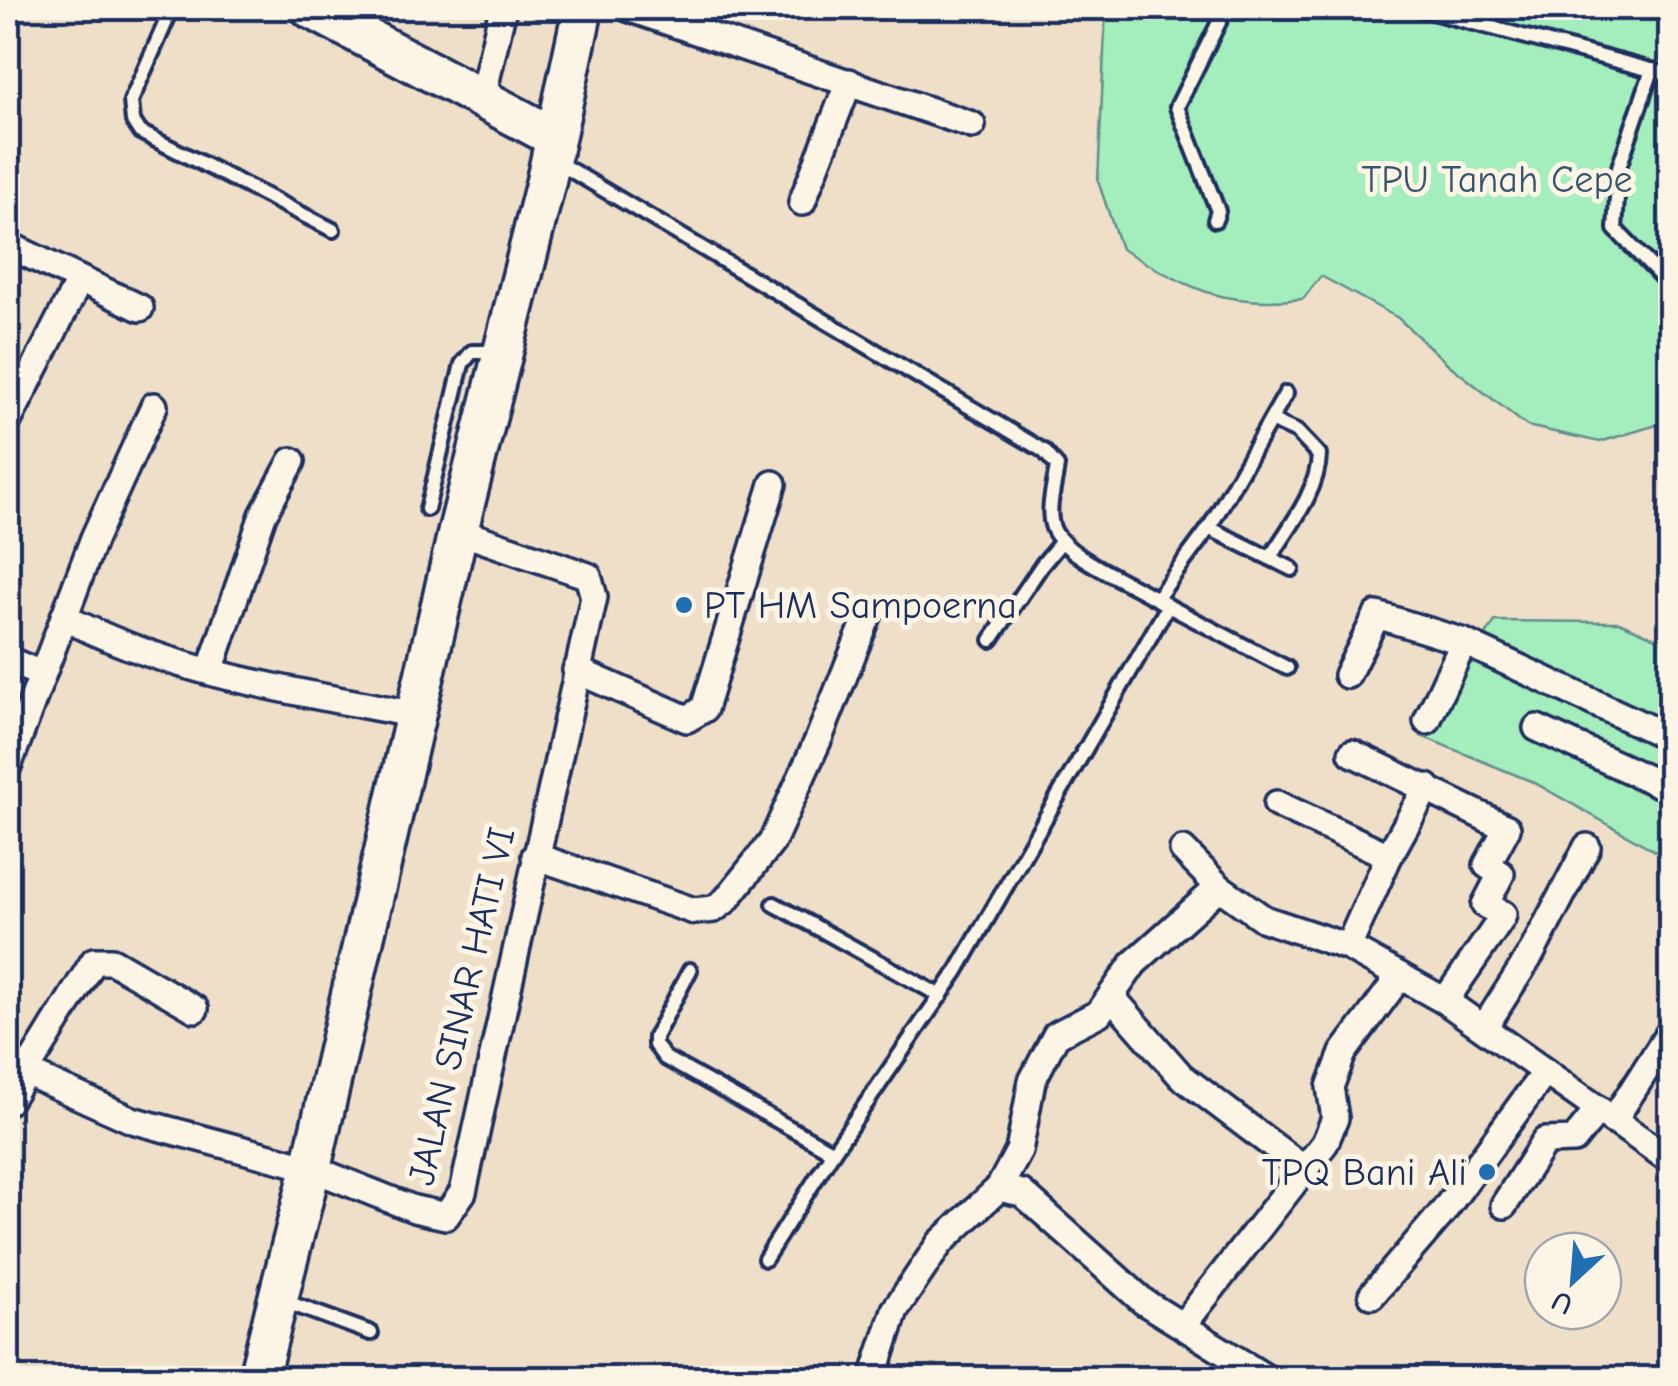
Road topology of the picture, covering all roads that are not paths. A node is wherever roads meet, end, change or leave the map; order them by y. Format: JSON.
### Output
{"nodes":[{"id":1,"x":172,"y":8,"type":"edge"},
{"id":2,"x":310,"y":8,"type":"edge"},
{"id":3,"x":503,"y":8,"type":"edge"},
{"id":4,"x":583,"y":8,"type":"edge"},
{"id":5,"x":628,"y":8,"type":"edge"},
{"id":6,"x":1226,"y":8,"type":"edge"},
{"id":7,"x":1417,"y":8,"type":"edge"},
{"id":8,"x":1652,"y":70,"type":"junction"},
{"id":9,"x":1670,"y":75,"type":"edge"},
{"id":10,"x":849,"y":82,"type":"junction"},
{"id":11,"x":482,"y":98,"type":"junction"},
{"id":12,"x":972,"y":126,"type":"dead end"},
{"id":13,"x":543,"y":139,"type":"junction"},
{"id":14,"x":802,"y":202,"type":"dead end"},
{"id":15,"x":1215,"y":220,"type":"dead end"},
{"id":16,"x":333,"y":230,"type":"dead end"},
{"id":17,"x":8,"y":245,"type":"edge"},
{"id":18,"x":80,"y":282,"type":"junction"},
{"id":19,"x":1670,"y":286,"type":"edge"},
{"id":20,"x":140,"y":308,"type":"dead end"},
{"id":21,"x":502,"y":353,"type":"junction"},
{"id":22,"x":1286,"y":393,"type":"dead end"},
{"id":23,"x":154,"y":406,"type":"dead end"},
{"id":24,"x":1271,"y":420,"type":"junction"},
{"id":25,"x":8,"y":421,"type":"edge"},
{"id":26,"x":292,"y":461,"type":"dead end"},
{"id":27,"x":774,"y":484,"type":"dead end"},
{"id":28,"x":427,"y":508,"type":"dead end"},
{"id":29,"x":1209,"y":528,"type":"junction"},
{"id":30,"x":458,"y":532,"type":"junction"},
{"id":31,"x":1062,"y":541,"type":"junction"},
{"id":32,"x":1270,"y":558,"type":"junction"},
{"id":33,"x":1292,"y":569,"type":"dead end"},
{"id":34,"x":1162,"y":602,"type":"junction"},
{"id":35,"x":869,"y":612,"type":"dead end"},
{"id":36,"x":64,"y":617,"type":"junction"},
{"id":37,"x":991,"y":640,"type":"dead end"},
{"id":38,"x":1464,"y":642,"type":"junction"},
{"id":39,"x":8,"y":660,"type":"edge"},
{"id":40,"x":1287,"y":668,"type":"dead end"},
{"id":41,"x":576,"y":670,"type":"junction"},
{"id":42,"x":210,"y":671,"type":"junction"},
{"id":43,"x":42,"y":674,"type":"junction"},
{"id":44,"x":1347,"y":676,"type":"dead end"},
{"id":45,"x":415,"y":714,"type":"junction"},
{"id":46,"x":1426,"y":720,"type":"dead end"},
{"id":47,"x":1537,"y":728,"type":"dead end"},
{"id":48,"x":1670,"y":738,"type":"edge"},
{"id":49,"x":1352,"y":752,"type":"dead end"},
{"id":50,"x":8,"y":766,"type":"edge"},
{"id":51,"x":1427,"y":788,"type":"junction"},
{"id":52,"x":1670,"y":789,"type":"edge"},
{"id":53,"x":1277,"y":804,"type":"dead end"},
{"id":54,"x":1587,"y":847,"type":"dead end"},
{"id":55,"x":1183,"y":850,"type":"dead end"},
{"id":56,"x":535,"y":856,"type":"junction"},
{"id":57,"x":1389,"y":856,"type":"junction"},
{"id":58,"x":1219,"y":887,"type":"junction"},
{"id":59,"x":774,"y":904,"type":"dead end"},
{"id":60,"x":1348,"y":947,"type":"junction"},
{"id":61,"x":690,"y":970,"type":"dead end"},
{"id":62,"x":1400,"y":976,"type":"junction"},
{"id":63,"x":941,"y":996,"type":"junction"},
{"id":64,"x":1111,"y":996,"type":"junction"},
{"id":65,"x":1445,"y":1002,"type":"junction"},
{"id":66,"x":196,"y":1009,"type":"dead end"},
{"id":67,"x":1484,"y":1028,"type":"junction"},
{"id":68,"x":1670,"y":1032,"type":"edge"},
{"id":69,"x":16,"y":1068,"type":"edge"},
{"id":70,"x":1545,"y":1072,"type":"junction"},
{"id":71,"x":8,"y":1101,"type":"edge"},
{"id":72,"x":1606,"y":1115,"type":"junction"},
{"id":73,"x":833,"y":1152,"type":"junction"},
{"id":74,"x":1670,"y":1160,"type":"edge"},
{"id":75,"x":311,"y":1168,"type":"junction"},
{"id":76,"x":1304,"y":1169,"type":"junction"},
{"id":77,"x":1000,"y":1188,"type":"junction"},
{"id":78,"x":1504,"y":1205,"type":"dead end"},
{"id":79,"x":765,"y":1259,"type":"dead end"},
{"id":80,"x":1372,"y":1295,"type":"dead end"},
{"id":81,"x":278,"y":1299,"type":"junction"},
{"id":82,"x":1183,"y":1325,"type":"junction"},
{"id":83,"x":370,"y":1333,"type":"dead end"},
{"id":84,"x":258,"y":1378,"type":"edge"},
{"id":85,"x":873,"y":1378,"type":"edge"},
{"id":86,"x":1266,"y":1378,"type":"edge"}],
"edges":[{"from":1,"to":16,"type":"lane"},
{"from":2,"to":11,"type":"street"},
{"from":3,"to":11,"type":"street"},
{"from":4,"to":13,"type":"street"},
{"from":5,"to":10,"type":"street"},
{"from":6,"to":15,"type":"lane"},
{"from":7,"to":8,"type":"lane"},
{"from":8,"to":9,"type":"lane"},
{"from":8,"to":19,"type":"lane"},
{"from":10,"to":12,"type":"street"},
{"from":10,"to":14,"type":"street"},
{"from":11,"to":13,"type":"street"},
{"from":13,"to":21,"type":"street"},
{"from":13,"to":31,"type":"lane"},
{"from":17,"to":18,"type":"street"},
{"from":18,"to":20,"type":"street"},
{"from":18,"to":25,"type":"street"},
{"from":21,"to":28,"type":"lane"},
{"from":21,"to":30,"type":"street"},
{"from":22,"to":24,"type":"lane"},
{"from":23,"to":36,"type":"street"},
{"from":24,"to":29,"type":"lane"},
{"from":24,"to":32,"type":"lane"},
{"from":26,"to":42,"type":"street"},
{"from":27,"to":41,"type":"street"},
{"from":29,"to":32,"type":"lane"},
{"from":29,"to":34,"type":"lane"},
{"from":30,"to":41,"type":"street","name":"JALAN SINAR HATI VI"},
{"from":30,"to":45,"type":"street"},
{"from":31,"to":34,"type":"lane"},
{"from":31,"to":37,"type":"lane"},
{"from":32,"to":33,"type":"lane"},
{"from":34,"to":40,"type":"lane"},
{"from":34,"to":63,"type":"lane"},
{"from":35,"to":56,"type":"street"},
{"from":36,"to":42,"type":"street"},
{"from":36,"to":43,"type":"street"},
{"from":38,"to":44,"type":"street"},
{"from":38,"to":46,"type":"street"},
{"from":38,"to":48,"type":"street"},
{"from":39,"to":43,"type":"street"},
{"from":41,"to":56,"type":"street","name":"JALAN SINAR HATI VI"},
{"from":42,"to":45,"type":"street"},
{"from":43,"to":50,"type":"street"},
{"from":45,"to":75,"type":"street"},
{"from":47,"to":52,"type":"street"},
{"from":49,"to":51,"type":"street"},
{"from":51,"to":57,"type":"street"},
{"from":51,"to":65,"type":"street"},
{"from":53,"to":57,"type":"street"},
{"from":54,"to":67,"type":"street"},
{"from":55,"to":58,"type":"street"},
{"from":56,"to":75,"type":"street","name":"JALAN SINAR HATI VI"},
{"from":57,"to":60,"type":"street"},
{"from":58,"to":60,"type":"street"},
{"from":58,"to":64,"type":"street"},
{"from":59,"to":63,"type":"lane"},
{"from":60,"to":62,"type":"street"},
{"from":61,"to":73,"type":"lane"},
{"from":62,"to":65,"type":"street"},
{"from":62,"to":76,"type":"street"},
{"from":63,"to":73,"type":"lane"},
{"from":64,"to":76,"type":"street"},
{"from":64,"to":77,"type":"street"},
{"from":65,"to":67,"type":"street"},
{"from":66,"to":69,"type":"street"},
{"from":67,"to":70,"type":"street"},
{"from":68,"to":72,"type":"street"},
{"from":69,"to":71,"type":"street"},
{"from":69,"to":75,"type":"street"},
{"from":70,"to":72,"type":"street"},
{"from":70,"to":80,"type":"street"},
{"from":72,"to":74,"type":"street"},
{"from":72,"to":78,"type":"street"},
{"from":73,"to":79,"type":"lane"},
{"from":75,"to":81,"type":"street"},
{"from":76,"to":82,"type":"street"},
{"from":77,"to":82,"type":"street"},
{"from":77,"to":85,"type":"street"},
{"from":81,"to":83,"type":"lane"},
{"from":81,"to":84,"type":"street"},
{"from":82,"to":86,"type":"street"}]}
